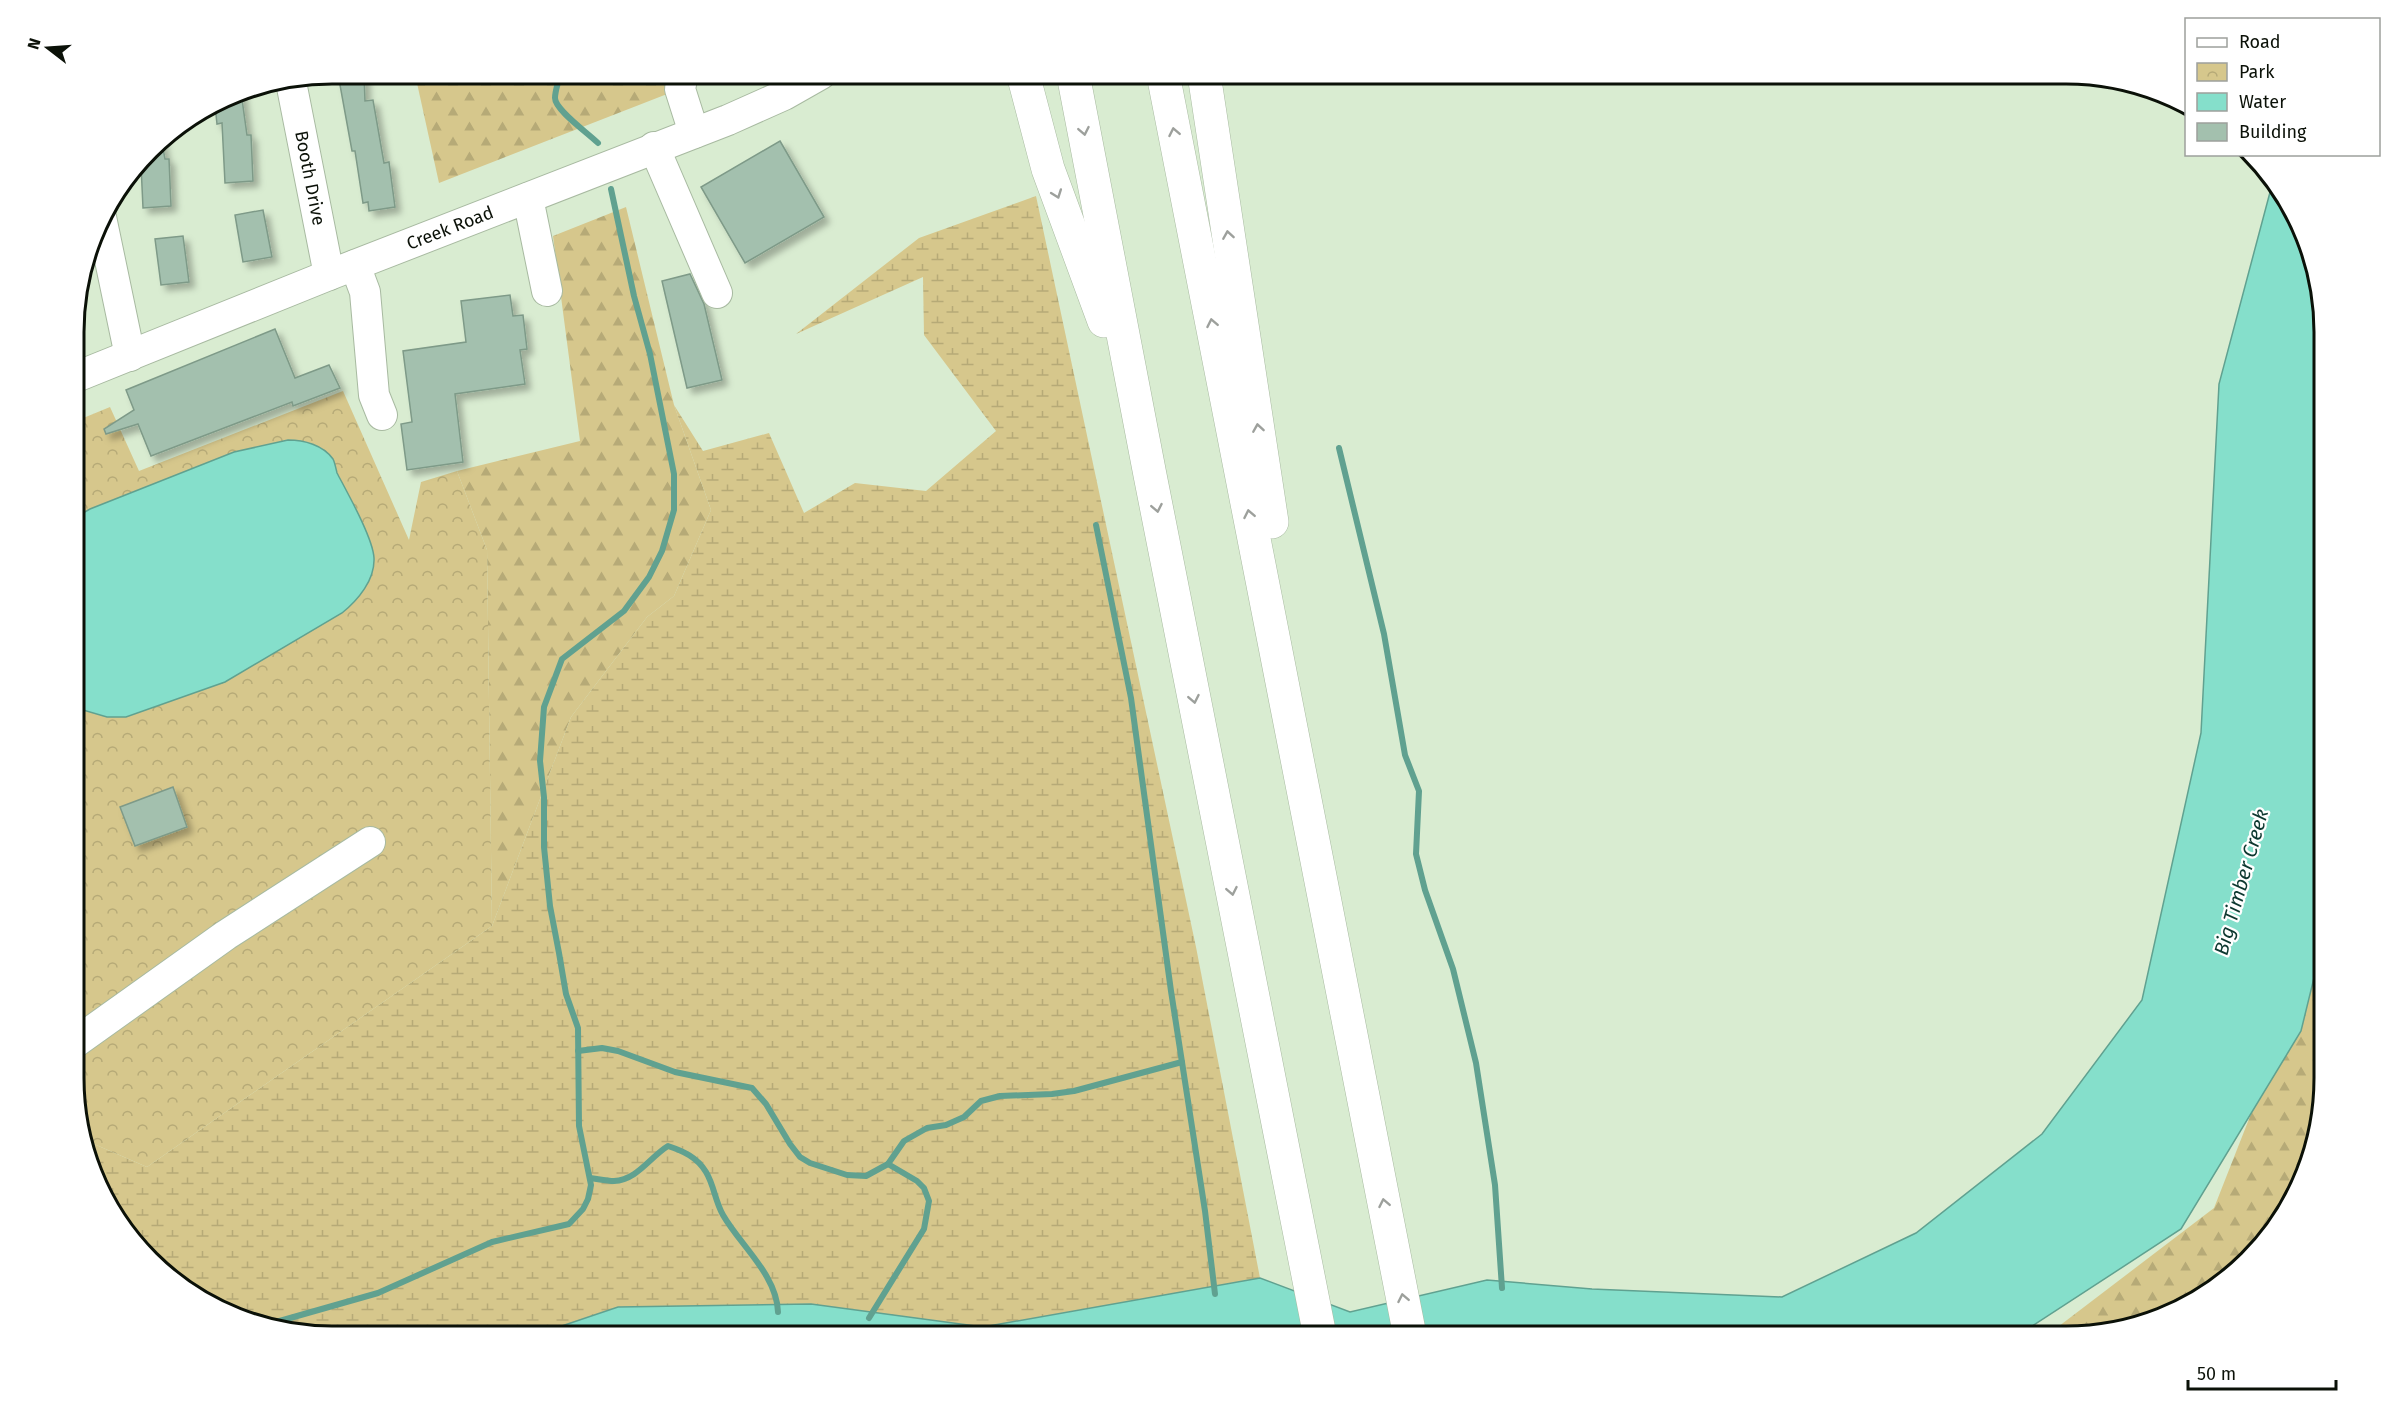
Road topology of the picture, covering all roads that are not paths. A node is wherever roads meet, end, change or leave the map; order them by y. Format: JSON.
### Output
{"nodes":[{"id":1,"x":681,"y":84,"type":"edge"},
{"id":2,"x":802,"y":84,"type":"edge"},
{"id":3,"x":1025,"y":84,"type":"edge"},
{"id":4,"x":1075,"y":84,"type":"edge"},
{"id":5,"x":1165,"y":84,"type":"edge"},
{"id":6,"x":1205,"y":84,"type":"edge"},
{"id":7,"x":292,"y":87,"type":"edge"},
{"id":8,"x":694,"y":133,"type":"junction"},
{"id":9,"x":654,"y":147,"type":"junction"},
{"id":10,"x":528,"y":198,"type":"junction"},
{"id":11,"x":104,"y":235,"type":"edge"},
{"id":12,"x":342,"y":270,"type":"junction"},
{"id":13,"x":547,"y":291,"type":"dead end"},
{"id":14,"x":717,"y":292,"type":"dead end"},
{"id":15,"x":130,"y":356,"type":"junction"},
{"id":16,"x":84,"y":374,"type":"edge"},
{"id":17,"x":382,"y":415,"type":"dead end"},
{"id":18,"x":1150,"y":475,"type":"junction"},
{"id":19,"x":370,"y":842,"type":"dead end"},
{"id":20,"x":1349,"y":1025,"type":"junction"},
{"id":21,"x":84,"y":1036,"type":"edge"},
{"id":22,"x":1318,"y":1326,"type":"edge"},
{"id":23,"x":1408,"y":1326,"type":"edge"}],
"edges":[{"from":1,"to":8,"type":"street"},
{"from":2,"to":8,"type":"street","name":"Creek Road"},
{"from":3,"to":18,"type":"highway","one_way":true},
{"from":4,"to":18,"type":"highway","one_way":true},
{"from":20,"to":5,"type":"highway","one_way":true},
{"from":20,"to":6,"type":"highway","one_way":true},
{"from":7,"to":12,"type":"street","name":"Booth Drive"},
{"from":8,"to":9,"type":"street","name":"Creek Road"},
{"from":9,"to":10,"type":"street","name":"Creek Road"},
{"from":9,"to":14,"type":"street"},
{"from":10,"to":12,"type":"street","name":"Creek Road"},
{"from":10,"to":13,"type":"street"},
{"from":11,"to":15,"type":"street"},
{"from":12,"to":15,"type":"street","name":"Creek Road"},
{"from":12,"to":17,"type":"street","name":"Booth Drive"},
{"from":15,"to":16,"type":"street","name":"Creek Road"},
{"from":18,"to":22,"type":"highway","one_way":true},
{"from":19,"to":21,"type":"street"},
{"from":23,"to":20,"type":"highway","one_way":true}]}
